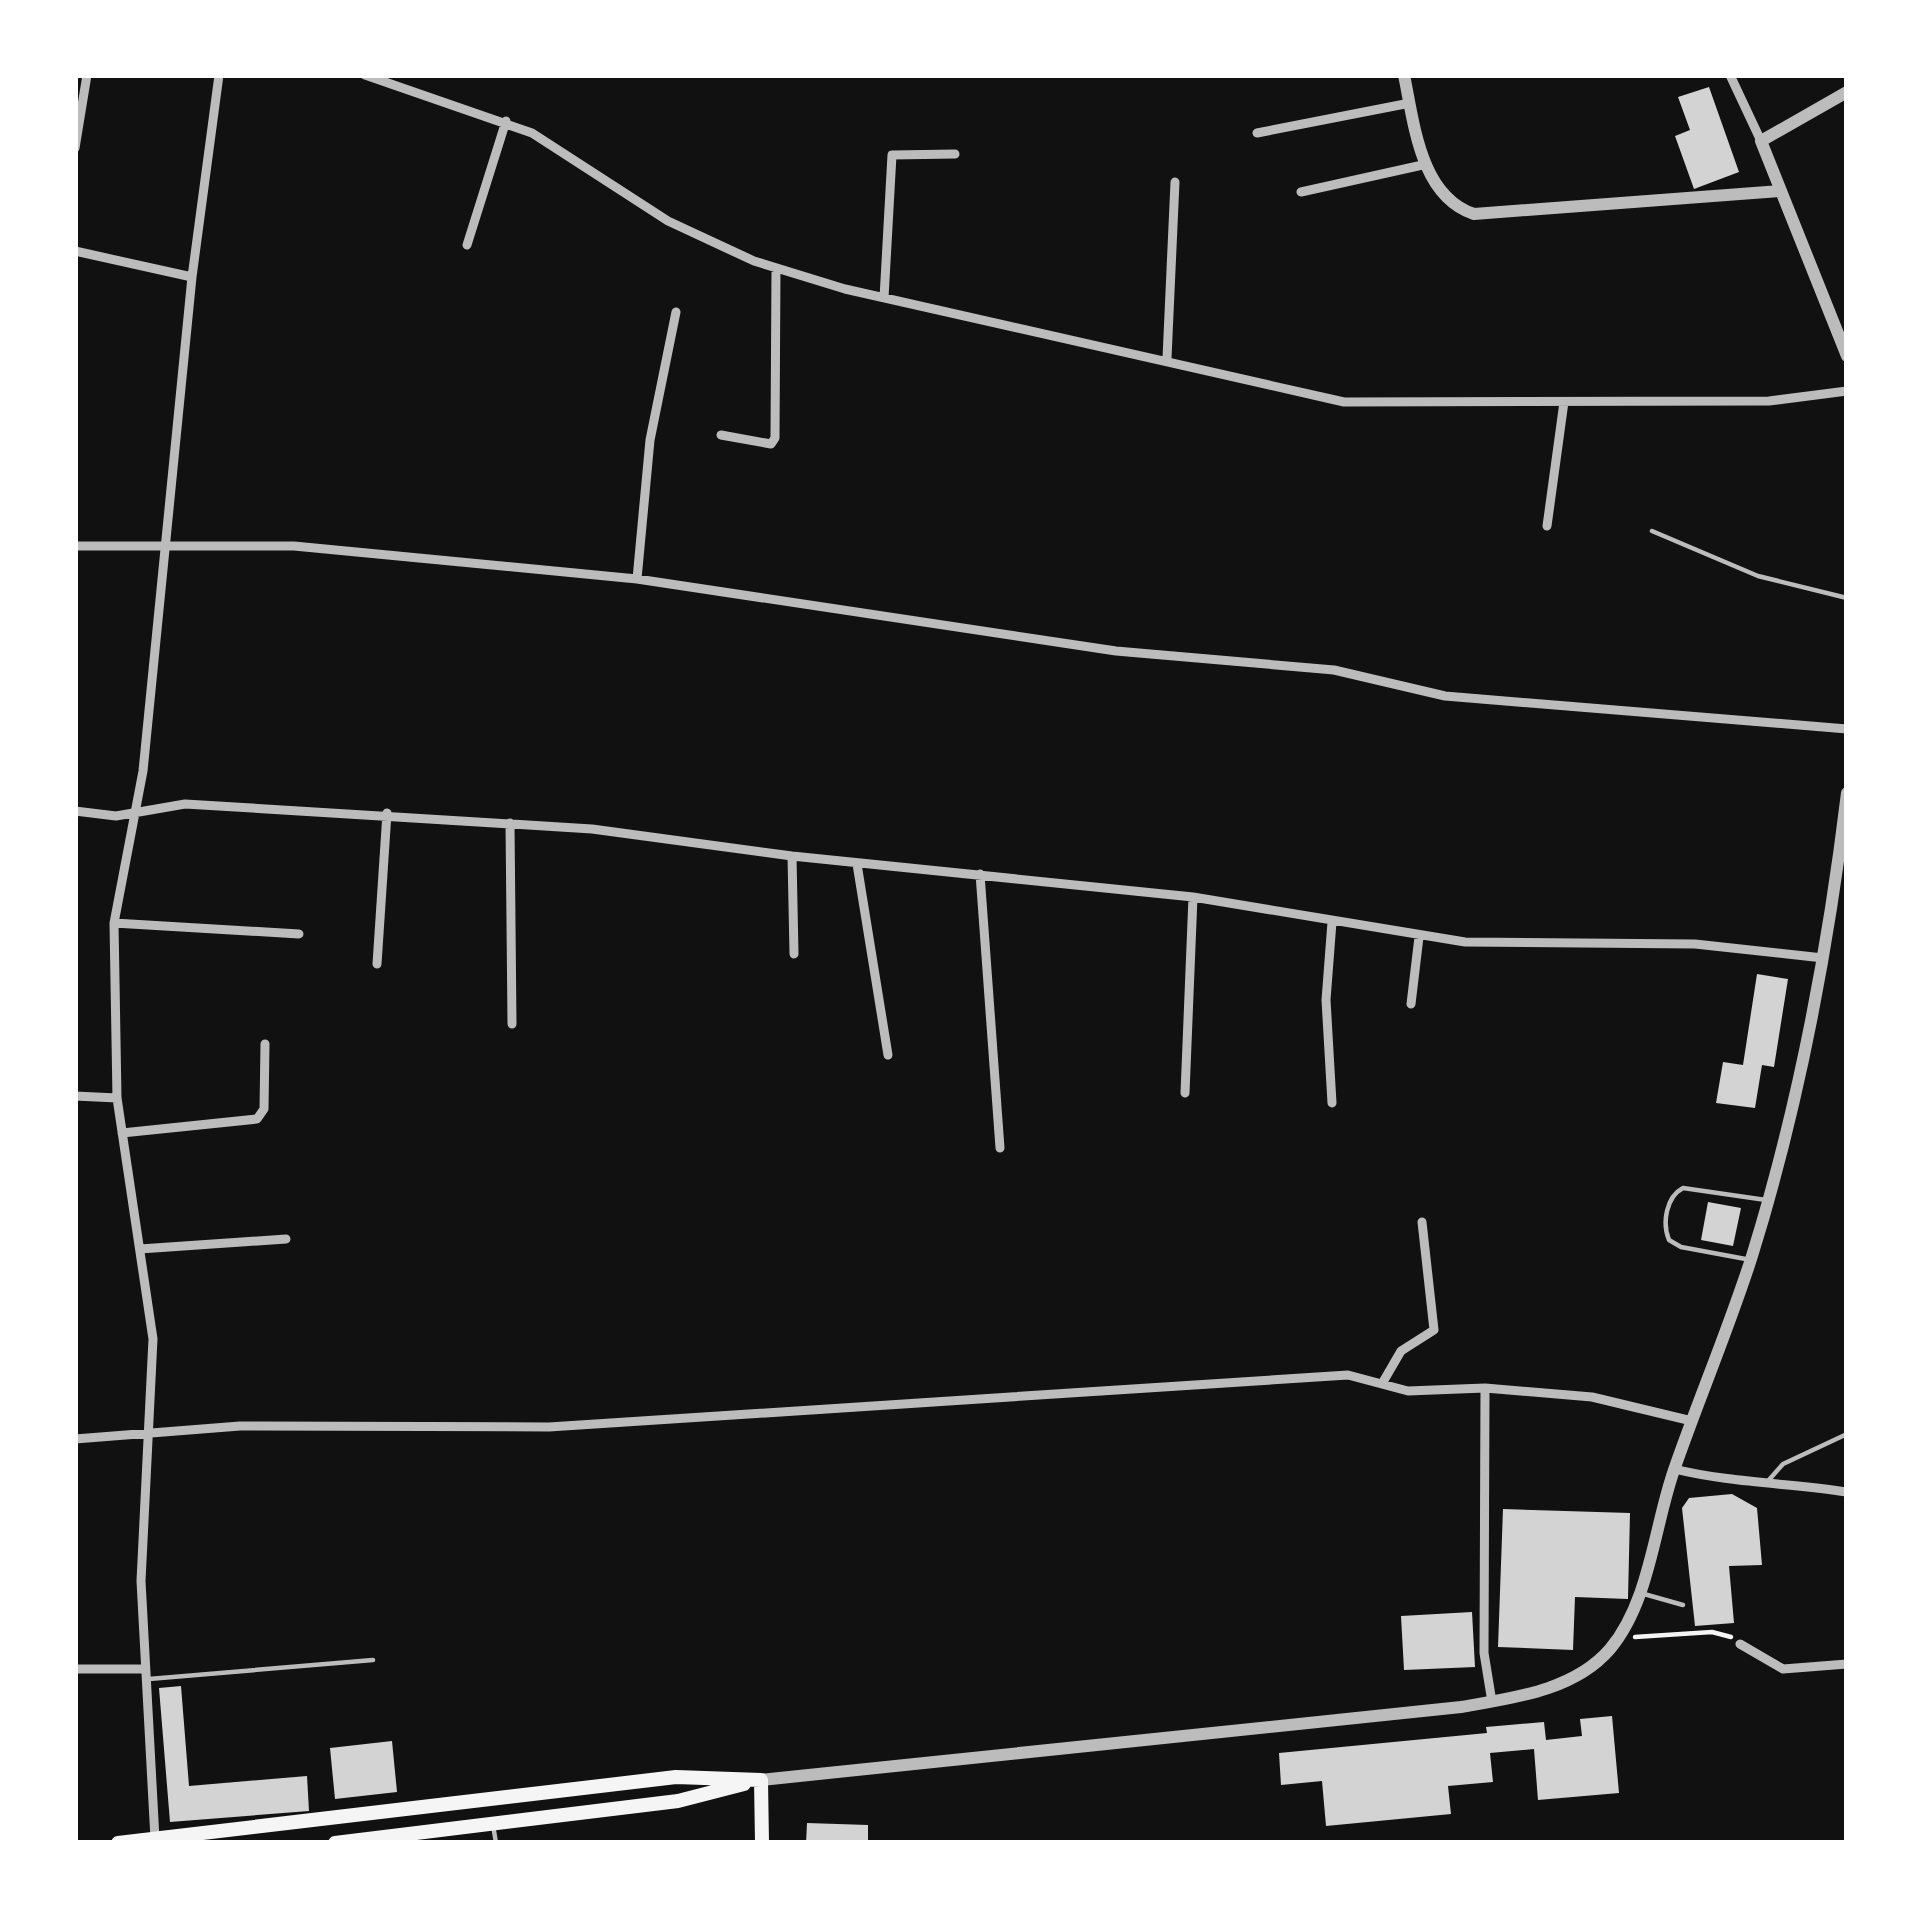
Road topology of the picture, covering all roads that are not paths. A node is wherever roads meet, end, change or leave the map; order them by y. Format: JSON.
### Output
{"nodes":[{"id":1,"x":87,"y":75,"type":"edge"},
{"id":2,"x":219,"y":75,"type":"edge"},
{"id":3,"x":365,"y":75,"type":"edge"},
{"id":4,"x":1404,"y":75,"type":"edge"},
{"id":5,"x":1730,"y":75,"type":"edge"},
{"id":6,"x":1847,"y":92,"type":"edge"},
{"id":7,"x":1410,"y":103,"type":"junction"},
{"id":8,"x":506,"y":121,"type":"junction"},
{"id":9,"x":1257,"y":133,"type":"dead end"},
{"id":10,"x":1761,"y":141,"type":"junction"},
{"id":11,"x":75,"y":148,"type":"edge"},
{"id":12,"x":956,"y":154,"type":"dead end"},
{"id":13,"x":1426,"y":164,"type":"junction"},
{"id":14,"x":1175,"y":182,"type":"dead end"},
{"id":15,"x":1780,"y":191,"type":"junction"},
{"id":16,"x":1301,"y":192,"type":"dead end"},
{"id":17,"x":467,"y":245,"type":"dead end"},
{"id":18,"x":75,"y":251,"type":"edge"},
{"id":19,"x":776,"y":268,"type":"junction"},
{"id":20,"x":192,"y":277,"type":"junction"},
{"id":21,"x":884,"y":298,"type":"junction"},
{"id":22,"x":676,"y":312,"type":"dead end"},
{"id":23,"x":1847,"y":356,"type":"edge"},
{"id":24,"x":1167,"y":358,"type":"junction"},
{"id":25,"x":1847,"y":391,"type":"edge"},
{"id":26,"x":1564,"y":402,"type":"junction"},
{"id":27,"x":721,"y":435,"type":"dead end"},
{"id":28,"x":1547,"y":526,"type":"dead end"},
{"id":29,"x":1652,"y":531,"type":"dead end"},
{"id":30,"x":166,"y":544,"type":"junction"},
{"id":31,"x":75,"y":546,"type":"edge"},
{"id":32,"x":637,"y":579,"type":"junction"},
{"id":33,"x":1847,"y":598,"type":"edge"},
{"id":34,"x":1847,"y":729,"type":"edge"},
{"id":35,"x":1847,"y":793,"type":"edge"},
{"id":36,"x":75,"y":811,"type":"edge"},
{"id":37,"x":387,"y":813,"type":"junction"},
{"id":38,"x":133,"y":815,"type":"junction"},
{"id":39,"x":510,"y":823,"type":"junction"},
{"id":40,"x":792,"y":856,"type":"junction"},
{"id":41,"x":856,"y":863,"type":"junction"},
{"id":42,"x":980,"y":874,"type":"junction"},
{"id":43,"x":1193,"y":897,"type":"junction"},
{"id":44,"x":1332,"y":922,"type":"junction"},
{"id":45,"x":114,"y":923,"type":"junction"},
{"id":46,"x":299,"y":934,"type":"dead end"},
{"id":47,"x":1419,"y":937,"type":"junction"},
{"id":48,"x":794,"y":954,"type":"dead end"},
{"id":49,"x":1823,"y":958,"type":"junction"},
{"id":50,"x":377,"y":964,"type":"dead end"},
{"id":51,"x":1411,"y":1004,"type":"dead end"},
{"id":52,"x":512,"y":1024,"type":"dead end"},
{"id":53,"x":265,"y":1044,"type":"dead end"},
{"id":54,"x":888,"y":1055,"type":"dead end"},
{"id":55,"x":1186,"y":1093,"type":"dead end"},
{"id":56,"x":75,"y":1096,"type":"edge"},
{"id":57,"x":117,"y":1098,"type":"junction"},
{"id":58,"x":1332,"y":1103,"type":"dead end"},
{"id":59,"x":122,"y":1133,"type":"junction"},
{"id":60,"x":1000,"y":1148,"type":"dead end"},
{"id":61,"x":1768,"y":1201,"type":"junction"},
{"id":62,"x":1422,"y":1222,"type":"dead end"},
{"id":63,"x":286,"y":1239,"type":"dead end"},
{"id":64,"x":140,"y":1250,"type":"junction"},
{"id":65,"x":1750,"y":1260,"type":"junction"},
{"id":66,"x":1383,"y":1382,"type":"junction"},
{"id":67,"x":1485,"y":1388,"type":"junction"},
{"id":68,"x":1692,"y":1420,"type":"junction"},
{"id":69,"x":152,"y":1433,"type":"junction"},
{"id":70,"x":1847,"y":1434,"type":"edge"},
{"id":71,"x":75,"y":1438,"type":"edge"},
{"id":72,"x":1674,"y":1469,"type":"junction"},
{"id":73,"x":1768,"y":1480,"type":"junction"},
{"id":74,"x":1847,"y":1492,"type":"edge"},
{"id":75,"x":1639,"y":1592,"type":"junction"},
{"id":76,"x":1684,"y":1605,"type":"dead end"},
{"id":77,"x":1740,"y":1644,"type":"road end"},
{"id":78,"x":374,"y":1660,"type":"dead end"},
{"id":79,"x":1847,"y":1664,"type":"edge"},
{"id":80,"x":75,"y":1670,"type":"edge"},
{"id":81,"x":143,"y":1674,"type":"junction"},
{"id":82,"x":1492,"y":1702,"type":"junction"},
{"id":83,"x":676,"y":1777,"type":"junction"},
{"id":84,"x":761,"y":1780,"type":"junction"},
{"id":85,"x":678,"y":1801,"type":"junction"},
{"id":86,"x":493,"y":1824,"type":"junction"},
{"id":87,"x":461,"y":1835,"type":"edge"},
{"id":88,"x":155,"y":1841,"type":"edge"},
{"id":89,"x":364,"y":1841,"type":"edge"},
{"id":90,"x":118,"y":1843,"type":"edge"},
{"id":91,"x":335,"y":1843,"type":"edge"},
{"id":92,"x":496,"y":1843,"type":"edge"},
{"id":93,"x":762,"y":1843,"type":"edge"}],
"edges":[{"from":1,"to":11,"type":"street"},
{"from":2,"to":20,"type":"street"},
{"from":3,"to":8,"type":"street"},
{"from":4,"to":7,"type":"street"},
{"from":5,"to":10,"type":"street"},
{"from":6,"to":10,"type":"street"},
{"from":7,"to":9,"type":"street"},
{"from":7,"to":13,"type":"street"},
{"from":8,"to":17,"type":"street"},
{"from":8,"to":19,"type":"street"},
{"from":10,"to":15,"type":"street"},
{"from":12,"to":21,"type":"street"},
{"from":13,"to":15,"type":"street"},
{"from":13,"to":16,"type":"street"},
{"from":14,"to":24,"type":"street"},
{"from":15,"to":23,"type":"street"},
{"from":18,"to":20,"type":"street"},
{"from":19,"to":21,"type":"street"},
{"from":19,"to":27,"type":"street"},
{"from":20,"to":30,"type":"street"},
{"from":21,"to":24,"type":"street"},
{"from":22,"to":32,"type":"street"},
{"from":24,"to":26,"type":"street"},
{"from":25,"to":26,"type":"street"},
{"from":26,"to":28,"type":"street"},
{"from":29,"to":33,"type":"lane"},
{"from":30,"to":31,"type":"street"},
{"from":30,"to":32,"type":"street"},
{"from":30,"to":38,"type":"street"},
{"from":32,"to":34,"type":"street"},
{"from":35,"to":49,"type":"street"},
{"from":36,"to":38,"type":"street"},
{"from":37,"to":38,"type":"street"},
{"from":37,"to":39,"type":"street"},
{"from":37,"to":50,"type":"street"},
{"from":38,"to":45,"type":"street"},
{"from":39,"to":40,"type":"street"},
{"from":39,"to":52,"type":"street"},
{"from":40,"to":41,"type":"street"},
{"from":40,"to":48,"type":"street"},
{"from":41,"to":42,"type":"street"},
{"from":41,"to":54,"type":"street"},
{"from":42,"to":43,"type":"street"},
{"from":42,"to":60,"type":"street"},
{"from":43,"to":44,"type":"street"},
{"from":43,"to":55,"type":"street"},
{"from":44,"to":47,"type":"street"},
{"from":44,"to":58,"type":"street"},
{"from":45,"to":46,"type":"street"},
{"from":45,"to":57,"type":"street"},
{"from":47,"to":49,"type":"street"},
{"from":47,"to":51,"type":"street"},
{"from":49,"to":61,"type":"street"},
{"from":53,"to":59,"type":"street"},
{"from":56,"to":57,"type":"street"},
{"from":57,"to":59,"type":"street"},
{"from":59,"to":64,"type":"street"},
{"from":61,"to":65,"type":"street"},
{"from":61,"to":65,"type":"lane"},
{"from":62,"to":66,"type":"street"},
{"from":63,"to":64,"type":"street"},
{"from":64,"to":69,"type":"street"},
{"from":65,"to":68,"type":"street"},
{"from":66,"to":67,"type":"street"},
{"from":66,"to":69,"type":"street"},
{"from":67,"to":68,"type":"street"},
{"from":67,"to":82,"type":"street"},
{"from":68,"to":72,"type":"street"},
{"from":69,"to":71,"type":"street"},
{"from":69,"to":81,"type":"street"},
{"from":70,"to":73,"type":"lane"},
{"from":72,"to":73,"type":"street"},
{"from":72,"to":75,"type":"street"},
{"from":73,"to":74,"type":"street"},
{"from":75,"to":76,"type":"lane"},
{"from":75,"to":82,"type":"street"},
{"from":77,"to":79,"type":"street"},
{"from":78,"to":81,"type":"lane"},
{"from":80,"to":81,"type":"street"},
{"from":81,"to":88,"type":"street"},
{"from":82,"to":84,"type":"street"},
{"from":83,"to":84,"type":"main road"},
{"from":83,"to":85,"type":"main road"},
{"from":83,"to":88,"type":"main road"},
{"from":84,"to":85,"type":"main road"},
{"from":84,"to":93,"type":"main road"},
{"from":85,"to":86,"type":"main road"},
{"from":86,"to":87,"type":"main road"},
{"from":86,"to":92,"type":"lane"},
{"from":87,"to":89,"type":"main road"},
{"from":88,"to":90,"type":"main road"},
{"from":89,"to":91,"type":"main road"}]}
